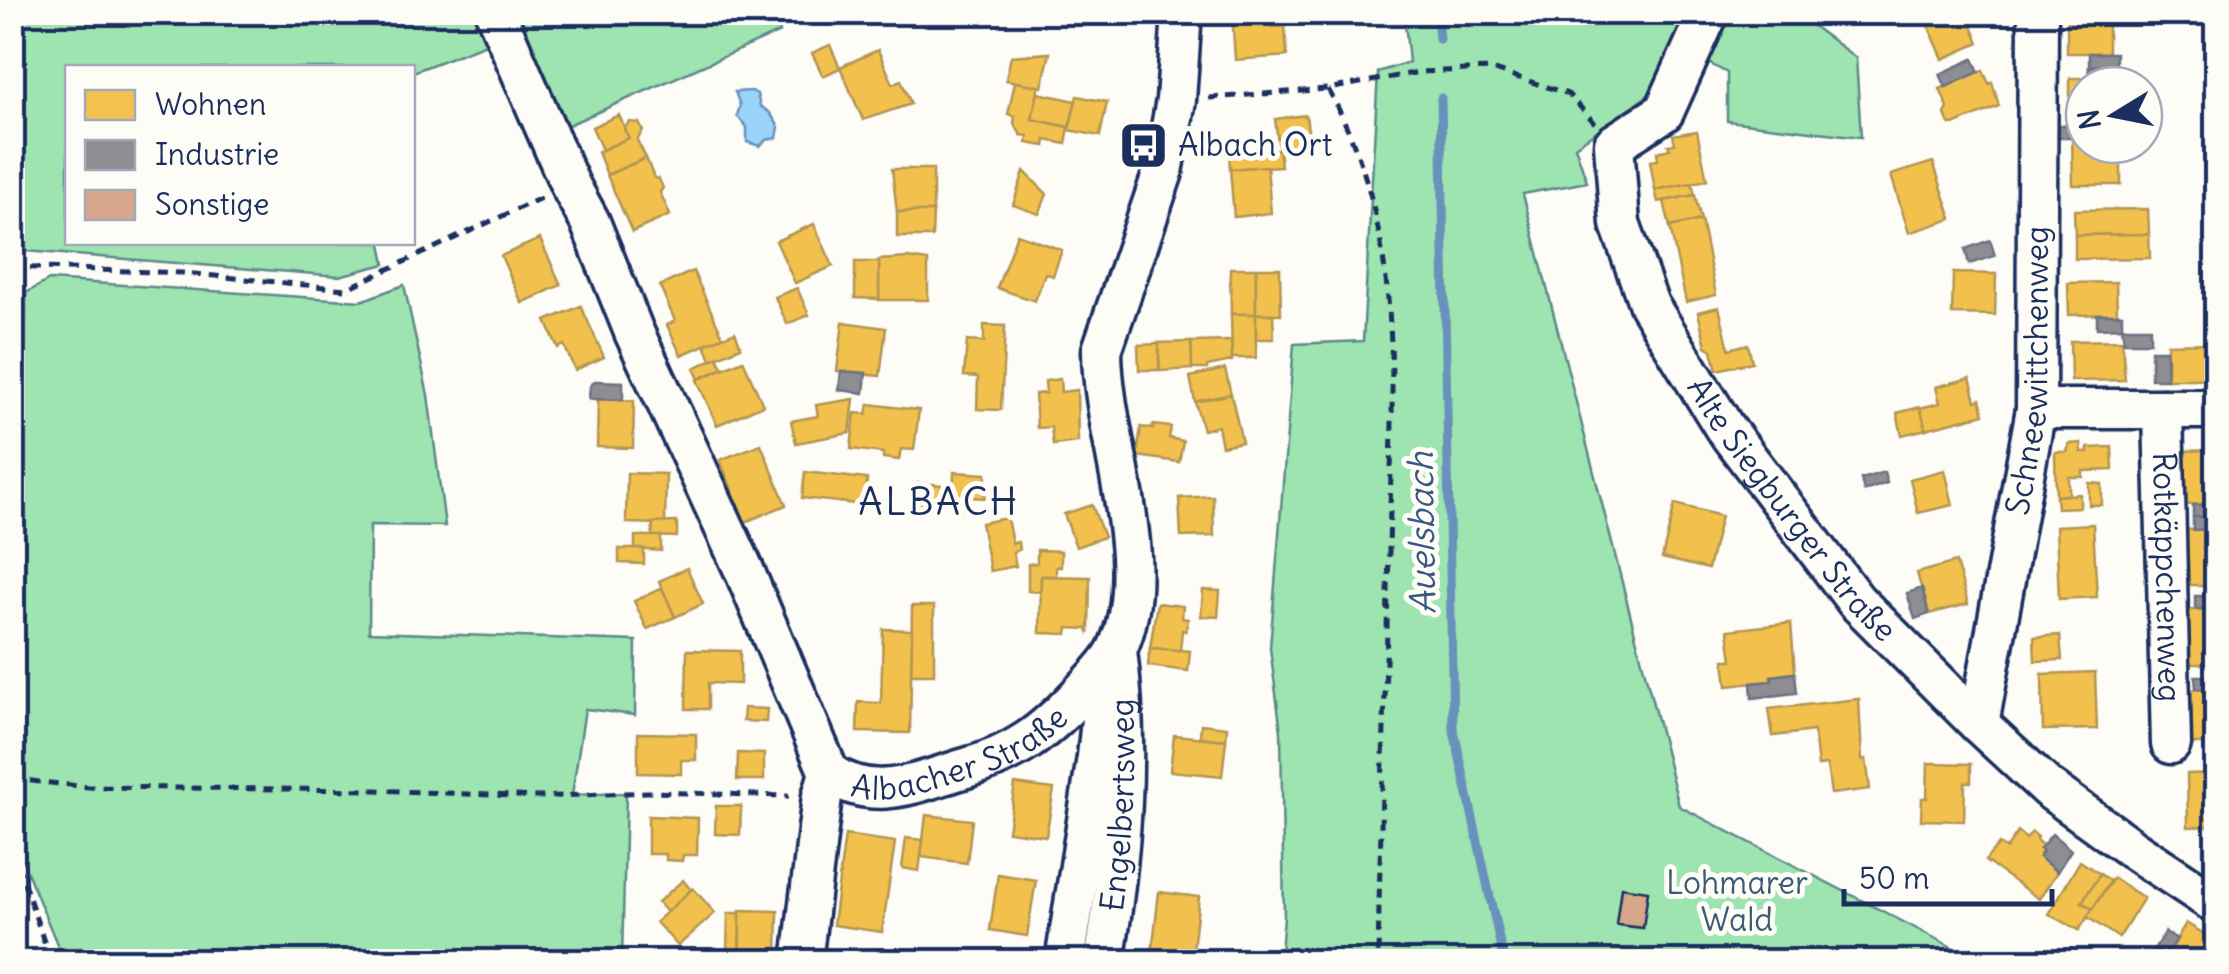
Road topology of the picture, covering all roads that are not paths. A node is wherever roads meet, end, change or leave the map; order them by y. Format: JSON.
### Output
{"nodes":[{"id":1,"x":495,"y":12,"type":"edge"},
{"id":2,"x":1182,"y":12,"type":"edge"},
{"id":3,"x":1709,"y":12,"type":"edge"},
{"id":4,"x":2038,"y":12,"type":"edge"},
{"id":5,"x":2036,"y":409,"type":"junction"},
{"id":6,"x":2216,"y":409,"type":"edge"},
{"id":7,"x":2163,"y":410,"type":"junction"},
{"id":8,"x":1106,"y":664,"type":"junction"},
{"id":9,"x":1979,"y":724,"type":"junction"},
{"id":10,"x":2171,"y":744,"type":"dead end"},
{"id":11,"x":825,"y":785,"type":"junction"},
{"id":12,"x":2216,"y":904,"type":"edge"},
{"id":13,"x":802,"y":962,"type":"edge"},
{"id":14,"x":1064,"y":962,"type":"edge"},
{"id":15,"x":1104,"y":962,"type":"edge"}],
"edges":[{"from":1,"to":11,"type":"street","name":"Albacher Straße"},
{"from":2,"to":8,"type":"street"},
{"from":3,"to":9,"type":"street","name":"Alte Siegburger Straße"},
{"from":4,"to":5,"type":"street","name":"Schneewittchenweg"},
{"from":5,"to":7,"type":"street","name":"Rotkäppchenweg"},
{"from":5,"to":9,"type":"street","name":"Schneewittchenweg"},
{"from":6,"to":7,"type":"street","name":"Rotkäppchenweg"},
{"from":7,"to":10,"type":"street","name":"Rotkäppchenweg"},
{"from":8,"to":11,"type":"street","name":"Albacher Straße"},
{"from":8,"to":14,"type":"street","name":"Engelbertsweg"},
{"from":8,"to":15,"type":"street","name":"Engelbertsweg"},
{"from":9,"to":12,"type":"street","name":"Alte Siegburger Straße"},
{"from":11,"to":13,"type":"street"}]}
